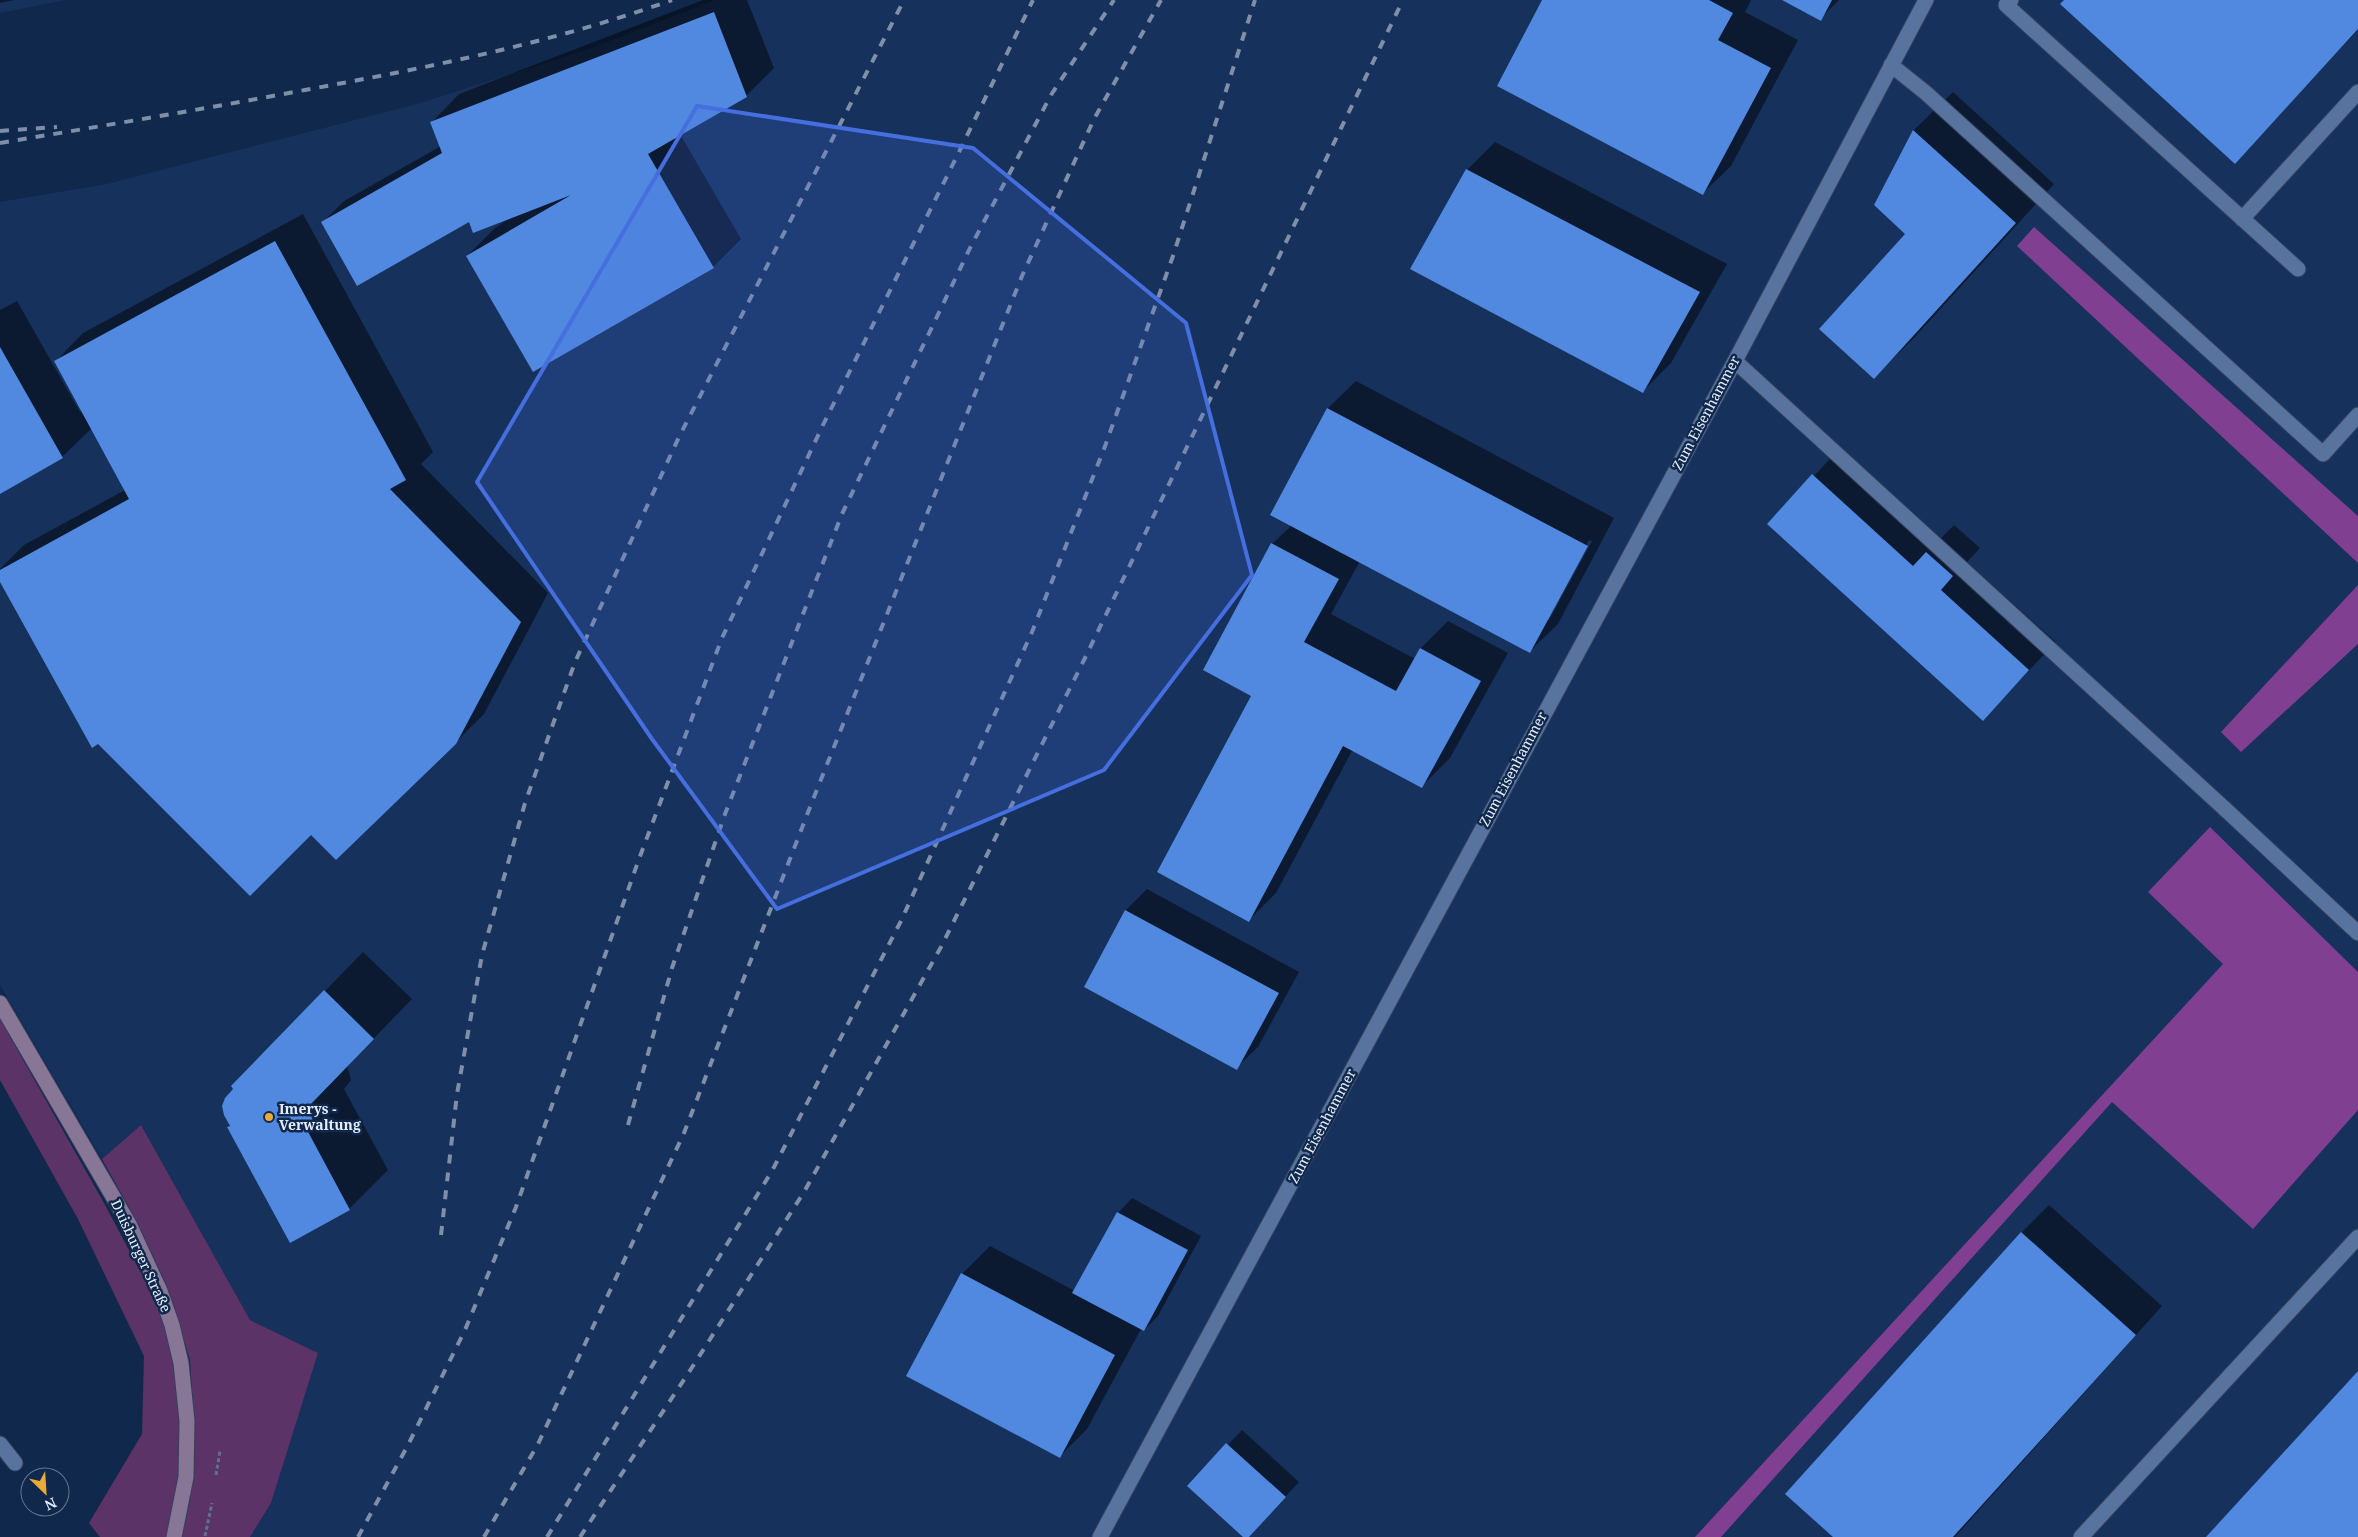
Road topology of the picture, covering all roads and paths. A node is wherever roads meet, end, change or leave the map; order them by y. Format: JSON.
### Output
{"nodes":[{"id":1,"x":1926,"y":0,"type":"edge"},
{"id":2,"x":2011,"y":0,"type":"edge"},
{"id":3,"x":1891,"y":65,"type":"junction"},
{"id":4,"x":2358,"y":92,"type":"edge"},
{"id":5,"x":2242,"y":219,"type":"junction"},
{"id":6,"x":2298,"y":269,"type":"dead end"},
{"id":7,"x":1735,"y":361,"type":"junction"},
{"id":8,"x":2358,"y":415,"type":"edge"},
{"id":9,"x":2358,"y":933,"type":"edge"},
{"id":10,"x":0,"y":1003,"type":"edge"},
{"id":11,"x":2358,"y":1237,"type":"edge"},
{"id":12,"x":0,"y":1444,"type":"edge"},
{"id":13,"x":15,"y":1463,"type":"dead end"},
{"id":14,"x":174,"y":1537,"type":"edge"},
{"id":15,"x":1100,"y":1537,"type":"edge"},
{"id":16,"x":2081,"y":1537,"type":"edge"}],
"edges":[{"from":1,"to":3,"type":"street","name":"Zum Eisenhammer"},
{"from":2,"to":5,"type":"street"},
{"from":3,"to":7,"type":"street","name":"Zum Eisenhammer"},
{"from":3,"to":8,"type":"street"},
{"from":4,"to":5,"type":"street"},
{"from":5,"to":6,"type":"street"},
{"from":7,"to":9,"type":"street"},
{"from":7,"to":15,"type":"street","name":"Zum Eisenhammer"},
{"from":10,"to":14,"type":"main road","name":"Duisburger Straße"},
{"from":11,"to":16,"type":"street"},
{"from":12,"to":13,"type":"street"}]}
